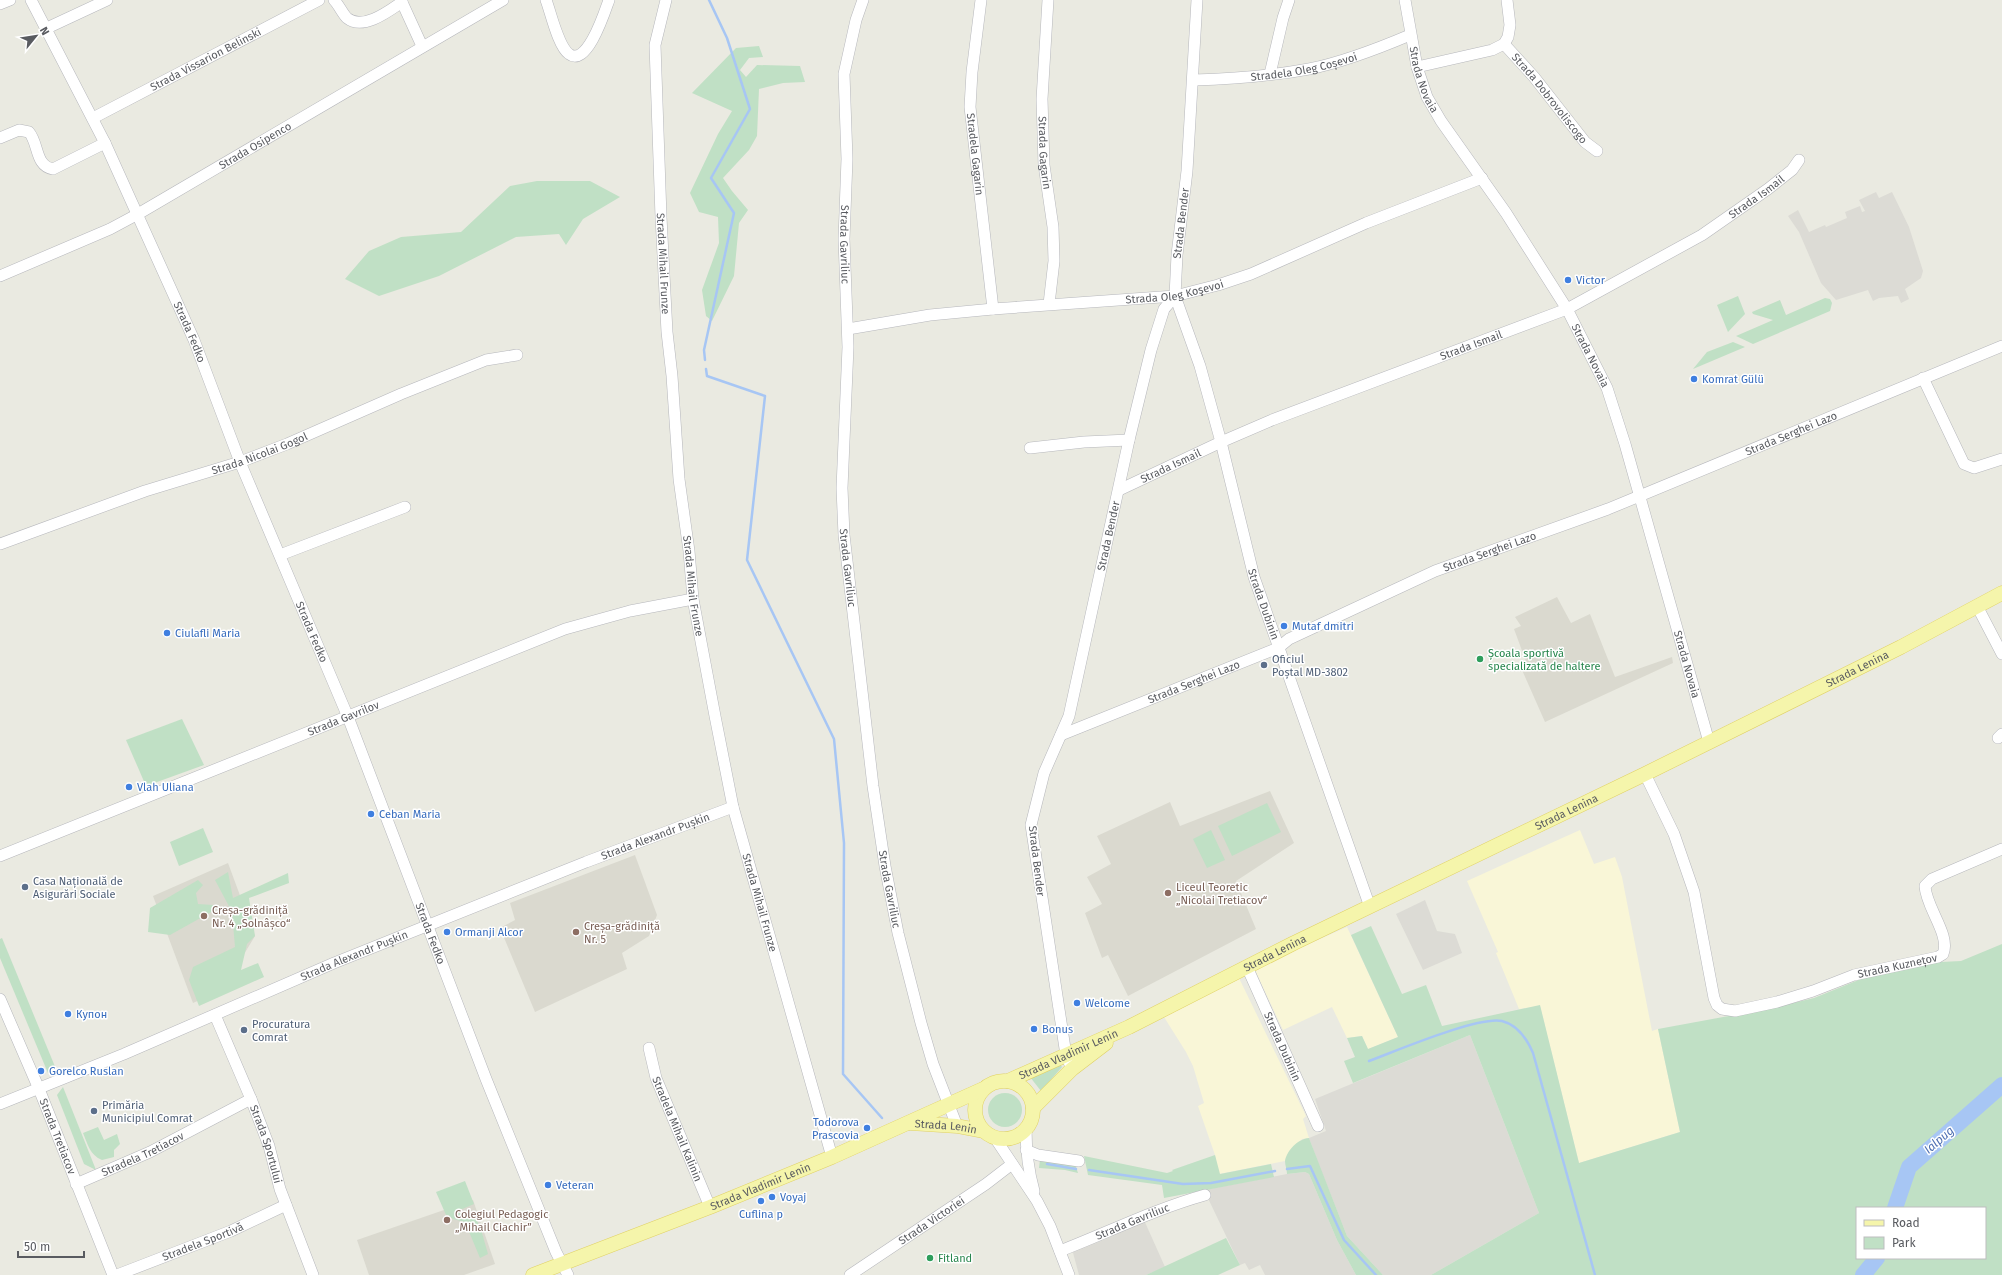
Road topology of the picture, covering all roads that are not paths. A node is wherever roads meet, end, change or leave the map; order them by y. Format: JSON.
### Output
{"nodes":[{"id":1,"x":10,"y":0,"type":"edge"},
{"id":2,"x":31,"y":0,"type":"edge"},
{"id":3,"x":107,"y":0,"type":"edge"},
{"id":4,"x":319,"y":0,"type":"edge"},
{"id":5,"x":334,"y":0,"type":"edge"},
{"id":6,"x":503,"y":0,"type":"edge"},
{"id":7,"x":546,"y":0,"type":"edge"},
{"id":8,"x":609,"y":0,"type":"edge"},
{"id":9,"x":666,"y":0,"type":"edge"},
{"id":10,"x":863,"y":0,"type":"edge"},
{"id":11,"x":981,"y":0,"type":"edge"},
{"id":12,"x":1048,"y":0,"type":"edge"},
{"id":13,"x":1197,"y":0,"type":"edge"},
{"id":14,"x":1289,"y":0,"type":"edge"},
{"id":15,"x":1406,"y":0,"type":"edge"},
{"id":16,"x":1507,"y":0,"type":"edge"},
{"id":17,"x":402,"y":1,"type":"edge"},
{"id":18,"x":0,"y":4,"type":"edge"},
{"id":19,"x":47,"y":28,"type":"junction"},
{"id":20,"x":1410,"y":35,"type":"junction"},
{"id":21,"x":1504,"y":44,"type":"junction"},
{"id":22,"x":422,"y":46,"type":"junction"},
{"id":23,"x":1417,"y":67,"type":"junction"},
{"id":24,"x":1270,"y":74,"type":"junction"},
{"id":25,"x":1194,"y":80,"type":"junction"},
{"id":26,"x":93,"y":118,"type":"junction"},
{"id":27,"x":0,"y":138,"type":"edge"},
{"id":28,"x":105,"y":143,"type":"junction"},
{"id":29,"x":1597,"y":151,"type":"dead end"},
{"id":30,"x":1799,"y":160,"type":"dead end"},
{"id":31,"x":1482,"y":178,"type":"junction"},
{"id":32,"x":138,"y":214,"type":"junction"},
{"id":33,"x":0,"y":276,"type":"edge"},
{"id":34,"x":1175,"y":296,"type":"junction"},
{"id":35,"x":1049,"y":304,"type":"junction"},
{"id":36,"x":993,"y":309,"type":"junction"},
{"id":37,"x":1567,"y":309,"type":"junction"},
{"id":38,"x":848,"y":329,"type":"junction"},
{"id":39,"x":2002,"y":346,"type":"edge"},
{"id":40,"x":517,"y":355,"type":"dead end"},
{"id":41,"x":1923,"y":378,"type":"junction"},
{"id":42,"x":1129,"y":440,"type":"junction"},
{"id":43,"x":1221,"y":442,"type":"junction"},
{"id":44,"x":1030,"y":448,"type":"dead end"},
{"id":45,"x":2002,"y":459,"type":"edge"},
{"id":46,"x":240,"y":462,"type":"junction"},
{"id":47,"x":1119,"y":490,"type":"junction"},
{"id":48,"x":1639,"y":495,"type":"junction"},
{"id":49,"x":405,"y":507,"type":"dead end"},
{"id":50,"x":0,"y":544,"type":"edge"},
{"id":51,"x":280,"y":555,"type":"junction"},
{"id":52,"x":2002,"y":593,"type":"edge"},
{"id":53,"x":693,"y":599,"type":"junction"},
{"id":54,"x":1977,"y":606,"type":"junction"},
{"id":55,"x":1278,"y":648,"type":"junction"},
{"id":56,"x":2002,"y":654,"type":"edge"},
{"id":57,"x":348,"y":717,"type":"junction"},
{"id":58,"x":1061,"y":736,"type":"junction"},
{"id":59,"x":1709,"y":742,"type":"junction"},
{"id":60,"x":1645,"y":774,"type":"junction"},
{"id":61,"x":733,"y":807,"type":"junction"},
{"id":62,"x":2002,"y":849,"type":"edge"},
{"id":63,"x":0,"y":856,"type":"edge"},
{"id":64,"x":1370,"y":907,"type":"junction"},
{"id":65,"x":426,"y":926,"type":"junction"},
{"id":66,"x":1246,"y":967,"type":"junction"},
{"id":67,"x":0,"y":999,"type":"edge"},
{"id":68,"x":215,"y":1015,"type":"junction"},
{"id":69,"x":1129,"y":1027,"type":"junction"},
{"id":70,"x":650,"y":1048,"type":"dead end"},
{"id":71,"x":1066,"y":1054,"type":"junction"},
{"id":72,"x":1072,"y":1069,"type":"junction"},
{"id":73,"x":1008,"y":1081,"type":"junction"},
{"id":74,"x":39,"y":1089,"type":"junction"},
{"id":75,"x":983,"y":1089,"type":"junction"},
{"id":76,"x":252,"y":1099,"type":"junction"},
{"id":77,"x":0,"y":1104,"type":"edge"},
{"id":78,"x":948,"y":1105,"type":"junction"},
{"id":79,"x":1033,"y":1108,"type":"junction"},
{"id":80,"x":908,"y":1123,"type":"junction"},
{"id":81,"x":956,"y":1126,"type":"junction"},
{"id":82,"x":1318,"y":1126,"type":"dead end"},
{"id":83,"x":1026,"y":1128,"type":"junction"},
{"id":84,"x":989,"y":1134,"type":"junction"},
{"id":85,"x":1026,"y":1150,"type":"junction"},
{"id":86,"x":832,"y":1157,"type":"junction"},
{"id":87,"x":1079,"y":1161,"type":"dead end"},
{"id":88,"x":1012,"y":1164,"type":"junction"},
{"id":89,"x":76,"y":1184,"type":"junction"},
{"id":90,"x":1205,"y":1195,"type":"dead end"},
{"id":91,"x":1037,"y":1201,"type":"junction"},
{"id":92,"x":286,"y":1205,"type":"junction"},
{"id":93,"x":710,"y":1207,"type":"junction"},
{"id":94,"x":1060,"y":1251,"type":"junction"},
{"id":95,"x":565,"y":1269,"type":"edge"},
{"id":96,"x":113,"y":1275,"type":"edge"},
{"id":97,"x":118,"y":1275,"type":"edge"},
{"id":98,"x":313,"y":1275,"type":"edge"},
{"id":99,"x":533,"y":1275,"type":"edge"},
{"id":100,"x":850,"y":1275,"type":"edge"},
{"id":101,"x":1069,"y":1275,"type":"edge"}],
"edges":[{"from":1,"to":18,"type":"street"},
{"from":2,"to":19,"type":"street","name":"Strada Fedko"},
{"from":3,"to":19,"type":"street"},
{"from":4,"to":26,"type":"street","name":"Strada Vissarion Belinski"},
{"from":5,"to":17,"type":"street"},
{"from":6,"to":22,"type":"street","name":"Strada Osipenco"},
{"from":7,"to":8,"type":"street"},
{"from":9,"to":53,"type":"street","name":"Strada Mihail Frunze"},
{"from":10,"to":38,"type":"street","name":"Strada Gavriliuc"},
{"from":11,"to":36,"type":"street","name":"Stradela Gagarin"},
{"from":12,"to":35,"type":"street","name":"Strada Gagarin"},
{"from":13,"to":25,"type":"street","name":"Strada Bender"},
{"from":14,"to":24,"type":"street"},
{"from":15,"to":20,"type":"street","name":"Strada Novaia"},
{"from":16,"to":21,"type":"street","name":"Strada Dobrovoliscogo"},
{"from":17,"to":22,"type":"street"},
{"from":19,"to":26,"type":"street","name":"Strada Fedko"},
{"from":20,"to":23,"type":"street","name":"Strada Novaia"},
{"from":20,"to":24,"type":"street","name":"Stradela Oleg Coșevoi"},
{"from":21,"to":23,"type":"street","name":"Strada Dobrovoliscogo"},
{"from":21,"to":29,"type":"street","name":"Strada Dobrovoliscogo"},
{"from":22,"to":32,"type":"street","name":"Strada Osipenco"},
{"from":23,"to":31,"type":"street","name":"Strada Novaia"},
{"from":24,"to":25,"type":"street","name":"Stradela Oleg Coșevoi"},
{"from":25,"to":34,"type":"street","name":"Strada Bender"},
{"from":26,"to":28,"type":"street","name":"Strada Fedko"},
{"from":27,"to":28,"type":"street"},
{"from":28,"to":32,"type":"street","name":"Strada Fedko"},
{"from":30,"to":37,"type":"street","name":"Strada Ismail"},
{"from":31,"to":34,"type":"street","name":"Strada Oleg Koşevoi"},
{"from":31,"to":37,"type":"street","name":"Strada Novaia"},
{"from":32,"to":33,"type":"street","name":"Strada Osipenco"},
{"from":32,"to":46,"type":"street","name":"Strada Fedko"},
{"from":34,"to":35,"type":"street","name":"Strada Oleg Koşevoi"},
{"from":34,"to":42,"type":"street","name":"Strada Bender"},
{"from":34,"to":43,"type":"street","name":"Strada Dubinin"},
{"from":35,"to":36,"type":"street","name":"Strada Oleg Koşevoi"},
{"from":36,"to":38,"type":"street","name":"Strada Oleg Koşevoi"},
{"from":37,"to":43,"type":"street","name":"Strada Ismail"},
{"from":37,"to":48,"type":"street","name":"Strada Novaia"},
{"from":38,"to":78,"type":"street","name":"Strada Gavriliuc"},
{"from":39,"to":41,"type":"street","name":"Strada Serghei Lazo"},
{"from":40,"to":46,"type":"street","name":"Strada Nicolai Gogol"},
{"from":41,"to":45,"type":"street"},
{"from":41,"to":48,"type":"street","name":"Strada Serghei Lazo"},
{"from":42,"to":44,"type":"street"},
{"from":42,"to":47,"type":"street","name":"Strada Bender"},
{"from":43,"to":47,"type":"street","name":"Strada Ismail"},
{"from":43,"to":55,"type":"street","name":"Strada Dubinin"},
{"from":46,"to":50,"type":"street","name":"Strada Nicolai Gogol"},
{"from":46,"to":51,"type":"street","name":"Strada Fedko"},
{"from":47,"to":58,"type":"street","name":"Strada Bender"},
{"from":48,"to":55,"type":"street","name":"Strada Serghei Lazo"},
{"from":48,"to":59,"type":"street","name":"Strada Novaia"},
{"from":49,"to":51,"type":"street"},
{"from":51,"to":57,"type":"street","name":"Strada Fedko"},
{"from":52,"to":54,"type":"main road","name":"Strada Lenina"},
{"from":53,"to":57,"type":"street","name":"Strada Gavrilov"},
{"from":53,"to":61,"type":"street","name":"Strada Mihail Frunze"},
{"from":54,"to":56,"type":"street"},
{"from":54,"to":59,"type":"main road","name":"Strada Lenina"},
{"from":55,"to":58,"type":"street","name":"Strada Serghei Lazo"},
{"from":55,"to":64,"type":"street","name":"Strada Dubinin"},
{"from":57,"to":63,"type":"street","name":"Strada Gavrilov"},
{"from":57,"to":65,"type":"street","name":"Strada Fedko"},
{"from":58,"to":71,"type":"street","name":"Strada Bender"},
{"from":59,"to":60,"type":"main road","name":"Strada Lenina"},
{"from":60,"to":62,"type":"street","name":"Strada Kuznețov"},
{"from":60,"to":64,"type":"main road","name":"Strada Lenina"},
{"from":61,"to":65,"type":"street","name":"Strada Alexandr Pușkin"},
{"from":61,"to":86,"type":"street","name":"Strada Mihail Frunze"},
{"from":64,"to":66,"type":"main road","name":"Strada Lenina"},
{"from":65,"to":68,"type":"street","name":"Strada Alexandr Pușkin"},
{"from":65,"to":95,"type":"street","name":"Strada Fedko"},
{"from":66,"to":69,"type":"main road","name":"Strada Lenina"},
{"from":66,"to":82,"type":"street","name":"Strada Dubinin"},
{"from":67,"to":74,"type":"street","name":"Strada Tretiacov"},
{"from":68,"to":74,"type":"street","name":"Strada Alexandr Pușkin"},
{"from":68,"to":76,"type":"street","name":"Strada Sportului"},
{"from":69,"to":71,"type":"main road","name":"Strada Vladimir Lenin"},
{"from":69,"to":72,"type":"main road"},
{"from":70,"to":93,"type":"street","name":"Stradela Mihail Kalinin"},
{"from":71,"to":72,"type":"street","name":"Strada Bender"},
{"from":71,"to":73,"type":"main road","name":"Strada Vladimir Lenin"},
{"from":72,"to":79,"type":"main road"},
{"from":73,"to":75,"type":"main road"},
{"from":73,"to":79,"type":"main road"},
{"from":74,"to":77,"type":"street","name":"Strada Alexandr Pușkin"},
{"from":74,"to":89,"type":"street","name":"Strada Tretiacov"},
{"from":75,"to":78,"type":"main road","name":"Strada Vladimir Lenin"},
{"from":75,"to":84,"type":"main road"},
{"from":76,"to":89,"type":"street","name":"Stradela Tretiacov"},
{"from":76,"to":92,"type":"street","name":"Strada Sportului"},
{"from":78,"to":80,"type":"main road","name":"Strada Vladimir Lenin"},
{"from":78,"to":81,"type":"street","name":"Strada Gavriliuc"},
{"from":79,"to":83,"type":"main road"},
{"from":80,"to":81,"type":"main road","name":"Strada Lenin"},
{"from":80,"to":86,"type":"main road","name":"Strada Vladimir Lenin"},
{"from":81,"to":84,"type":"main road","name":"Strada Lenin"},
{"from":83,"to":84,"type":"main road"},
{"from":83,"to":85,"type":"street"},
{"from":84,"to":88,"type":"street"},
{"from":85,"to":87,"type":"street"},
{"from":85,"to":91,"type":"street"},
{"from":86,"to":93,"type":"main road","name":"Strada Vladimir Lenin"},
{"from":88,"to":91,"type":"street"},
{"from":88,"to":100,"type":"street","name":"Strada Victoriei"},
{"from":89,"to":96,"type":"street","name":"Strada Tretiacov"},
{"from":90,"to":94,"type":"street","name":"Strada Gavriliuc"},
{"from":91,"to":94,"type":"street"},
{"from":92,"to":97,"type":"street","name":"Stradela Sportivă"},
{"from":92,"to":98,"type":"street","name":"Strada Sportului"},
{"from":93,"to":95,"type":"main road","name":"Strada Vladimir Lenin"},
{"from":94,"to":101,"type":"street"},
{"from":95,"to":99,"type":"main road","name":"Strada Vladimir Lenin"}]}
